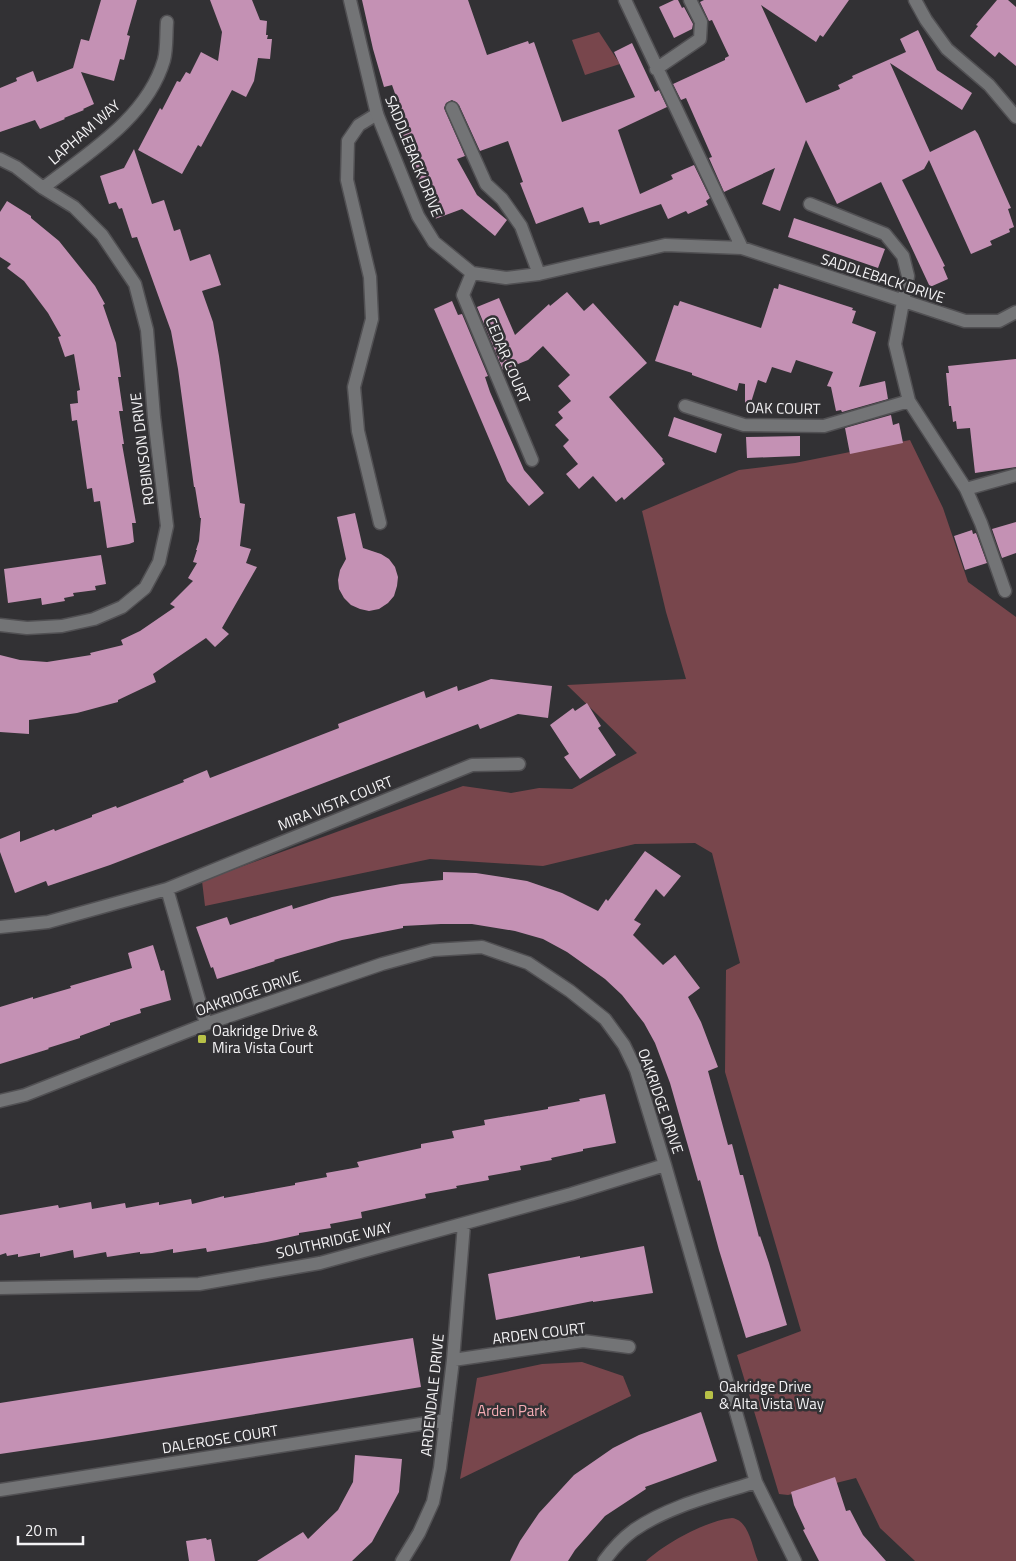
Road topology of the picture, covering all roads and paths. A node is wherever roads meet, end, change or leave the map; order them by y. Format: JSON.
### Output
{"nodes":[{"id":1,"x":350,"y":0,"type":"edge"},
{"id":2,"x":625,"y":0,"type":"edge"},
{"id":3,"x":690,"y":0,"type":"edge"},
{"id":4,"x":915,"y":0,"type":"edge"},
{"id":5,"x":167,"y":22,"type":"dead end"},
{"id":6,"x":656,"y":70,"type":"junction"},
{"id":7,"x":452,"y":108,"type":"dead end"},
{"id":8,"x":377,"y":114,"type":"junction"},
{"id":9,"x":1016,"y":117,"type":"edge"},
{"id":10,"x":0,"y":159,"type":"edge"},
{"id":11,"x":44,"y":188,"type":"junction"},
{"id":12,"x":810,"y":204,"type":"dead end"},
{"id":13,"x":742,"y":248,"type":"junction"},
{"id":14,"x":472,"y":273,"type":"junction"},
{"id":15,"x":538,"y":274,"type":"junction"},
{"id":16,"x":904,"y":302,"type":"junction"},
{"id":17,"x":1016,"y":312,"type":"edge"},
{"id":18,"x":909,"y":401,"type":"junction"},
{"id":19,"x":685,"y":406,"type":"dead end"},
{"id":20,"x":532,"y":460,"type":"dead end"},
{"id":21,"x":1016,"y":475,"type":"edge"},
{"id":22,"x":966,"y":489,"type":"junction"},
{"id":23,"x":380,"y":523,"type":"dead end"},
{"id":24,"x":1005,"y":591,"type":"dead end"},
{"id":25,"x":0,"y":625,"type":"edge"},
{"id":26,"x":519,"y":764,"type":"dead end"},
{"id":27,"x":168,"y":888,"type":"junction"},
{"id":28,"x":0,"y":927,"type":"edge"},
{"id":29,"x":206,"y":1024,"type":"junction"},
{"id":30,"x":0,"y":1100,"type":"edge"},
{"id":31,"x":665,"y":1165,"type":"junction"},
{"id":32,"x":464,"y":1224,"type":"junction"},
{"id":33,"x":0,"y":1288,"type":"edge"},
{"id":34,"x":629,"y":1347,"type":"dead end"},
{"id":35,"x":453,"y":1360,"type":"junction"},
{"id":36,"x":446,"y":1420,"type":"junction"},
{"id":37,"x":756,"y":1482,"type":"junction"},
{"id":38,"x":0,"y":1490,"type":"edge"},
{"id":39,"x":402,"y":1561,"type":"edge"},
{"id":40,"x":604,"y":1561,"type":"edge"},
{"id":41,"x":795,"y":1561,"type":"edge"}],
"edges":[{"from":1,"to":8,"type":"street","name":"SADDLEBACK DRIVE"},
{"from":2,"to":6,"type":"street"},
{"from":3,"to":6,"type":"street"},
{"from":4,"to":9,"type":"street"},
{"from":5,"to":11,"type":"street","name":"LAPHAM WAY"},
{"from":6,"to":13,"type":"street"},
{"from":7,"to":15,"type":"street"},
{"from":8,"to":14,"type":"street","name":"SADDLEBACK DRIVE"},
{"from":8,"to":23,"type":"street"},
{"from":10,"to":11,"type":"street"},
{"from":11,"to":25,"type":"street","name":"ROBINSON DRIVE"},
{"from":12,"to":16,"type":"street"},
{"from":13,"to":15,"type":"street","name":"SADDLEBACK DRIVE"},
{"from":13,"to":16,"type":"street","name":"SADDLEBACK DRIVE"},
{"from":14,"to":15,"type":"street","name":"SADDLEBACK DRIVE"},
{"from":14,"to":20,"type":"street","name":"CEDAR COURT"},
{"from":16,"to":17,"type":"street","name":"SADDLEBACK DRIVE"},
{"from":16,"to":18,"type":"street"},
{"from":18,"to":19,"type":"street","name":"OAK COURT"},
{"from":18,"to":22,"type":"street"},
{"from":21,"to":22,"type":"street"},
{"from":22,"to":24,"type":"street"},
{"from":26,"to":27,"type":"street","name":"MIRA VISTA COURT"},
{"from":27,"to":28,"type":"street","name":"MIRA VISTA COURT"},
{"from":27,"to":29,"type":"street"},
{"from":29,"to":30,"type":"street","name":"OAKRIDGE DRIVE"},
{"from":29,"to":31,"type":"street","name":"OAKRIDGE DRIVE"},
{"from":31,"to":32,"type":"street","name":"SOUTHRIDGE WAY"},
{"from":31,"to":37,"type":"street","name":"OAKRIDGE DRIVE"},
{"from":32,"to":33,"type":"street","name":"SOUTHRIDGE WAY"},
{"from":32,"to":35,"type":"street","name":"ARDENDALE DRIVE"},
{"from":34,"to":35,"type":"street","name":"ARDEN COURT"},
{"from":35,"to":36,"type":"street","name":"ARDENDALE DRIVE"},
{"from":36,"to":38,"type":"street","name":"DALEROSE COURT"},
{"from":36,"to":39,"type":"street","name":"ARDENDALE DRIVE"},
{"from":37,"to":40,"type":"street"},
{"from":37,"to":41,"type":"street","name":"OAKRIDGE DRIVE"}]}
